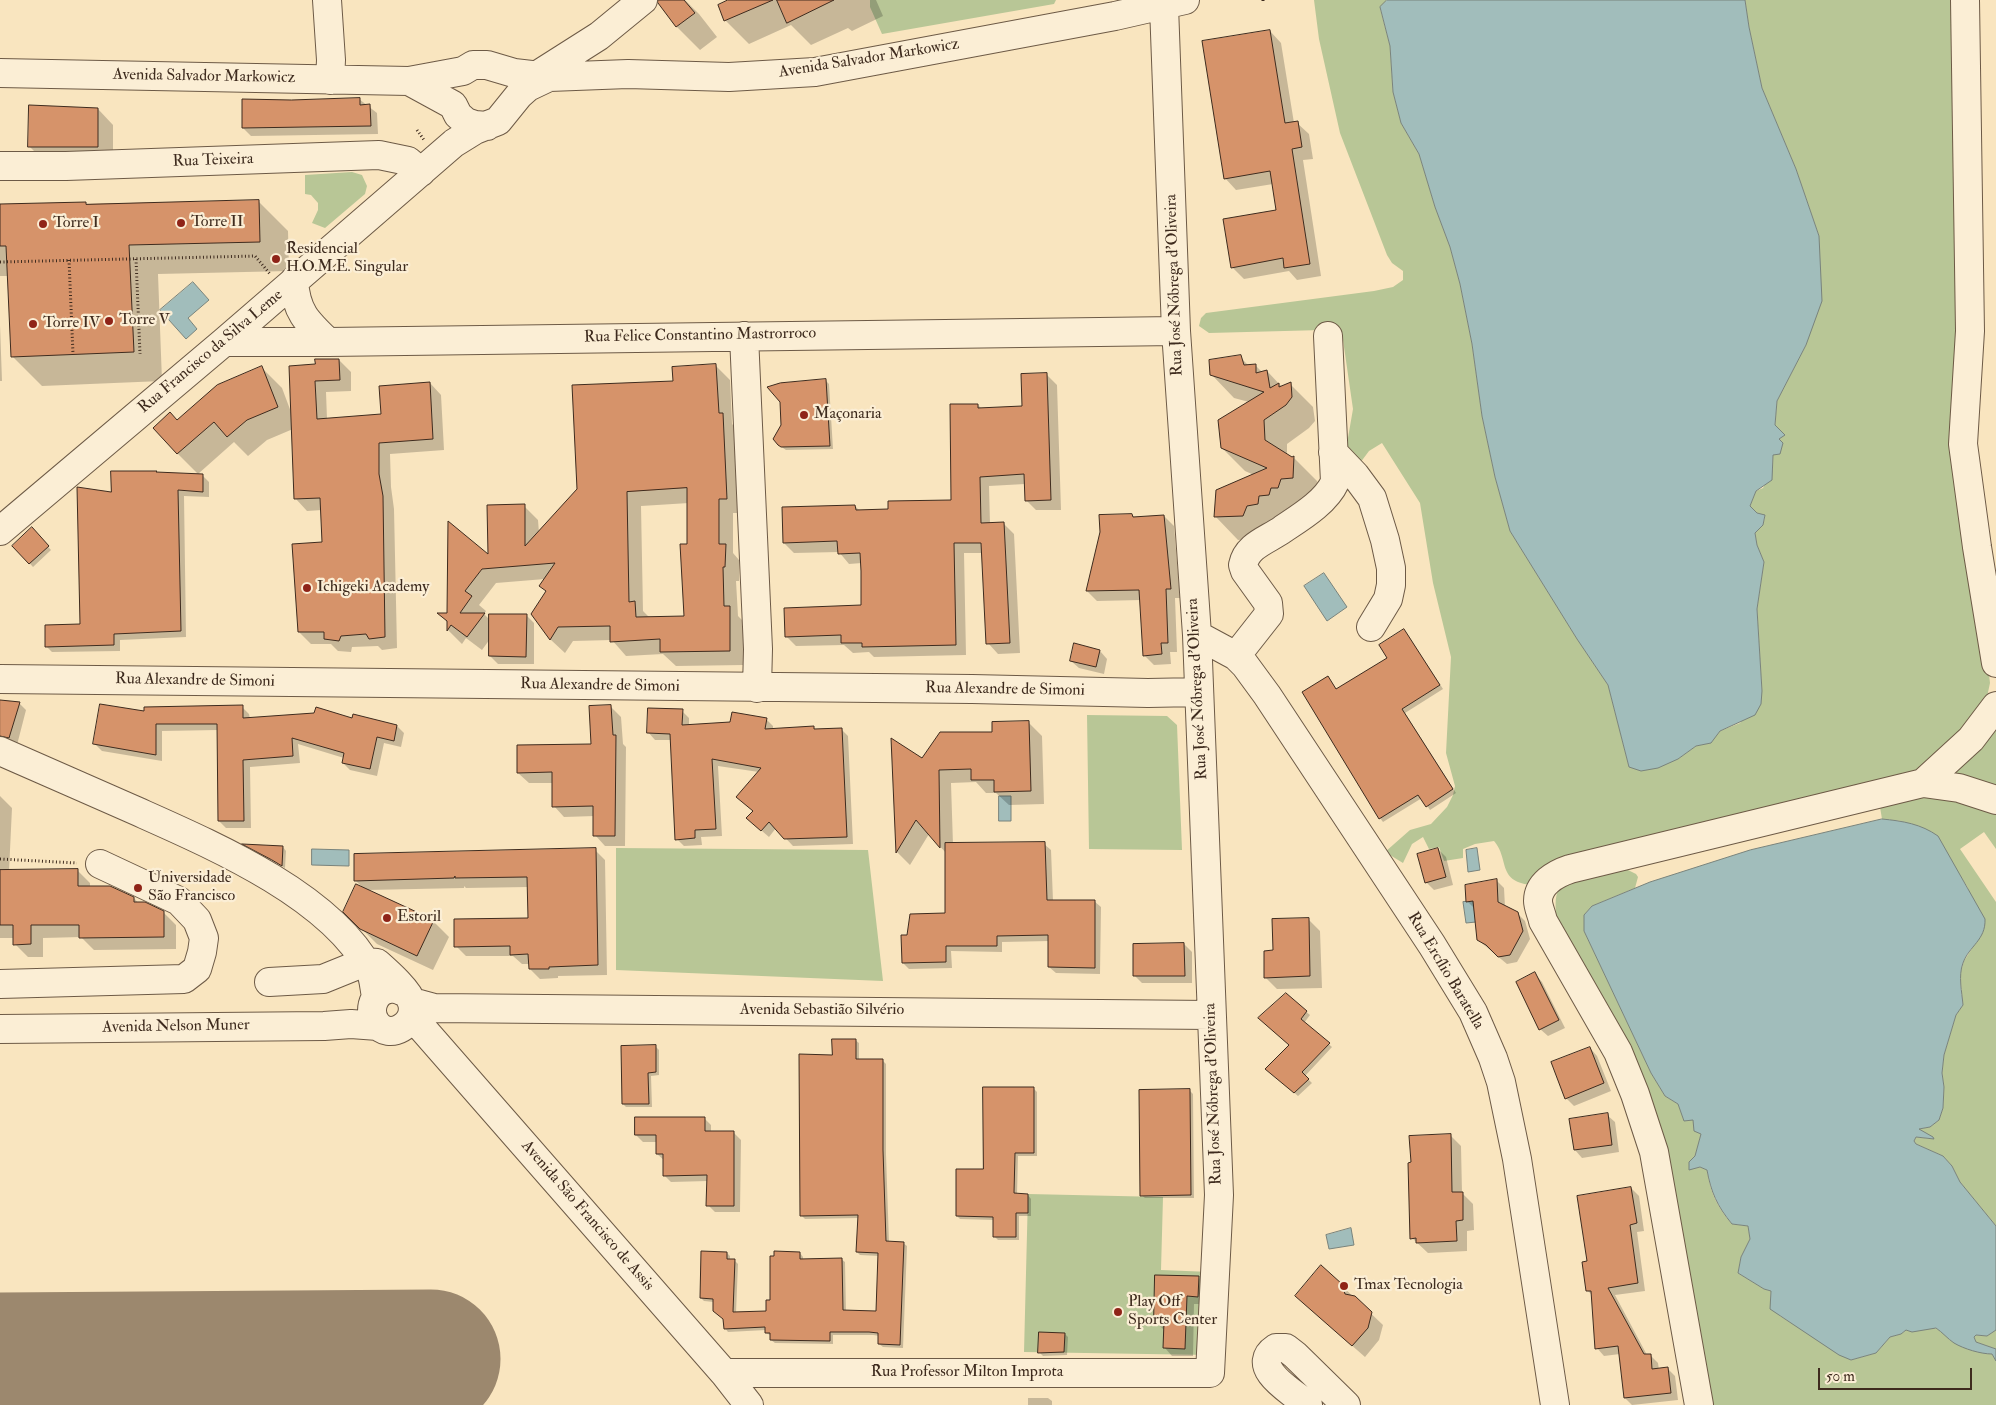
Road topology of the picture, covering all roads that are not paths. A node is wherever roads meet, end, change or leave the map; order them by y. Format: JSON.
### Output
{"nodes":[{"id":1,"x":327,"y":0,"type":"edge"},
{"id":2,"x":643,"y":0,"type":"edge"},
{"id":3,"x":1965,"y":0,"type":"edge"},
{"id":4,"x":1175,"y":3,"type":"edge"},
{"id":5,"x":599,"y":36,"type":"junction"},
{"id":6,"x":501,"y":70,"type":"junction"},
{"id":7,"x":463,"y":71,"type":"junction"},
{"id":8,"x":0,"y":73,"type":"edge"},
{"id":9,"x":612,"y":74,"type":"junction"},
{"id":10,"x":542,"y":76,"type":"junction"},
{"id":11,"x":330,"y":80,"type":"junction"},
{"id":12,"x":409,"y":81,"type":"junction"},
{"id":13,"x":512,"y":102,"type":"junction"},
{"id":14,"x":453,"y":105,"type":"junction"},
{"id":15,"x":487,"y":126,"type":"junction"},
{"id":16,"x":444,"y":152,"type":"junction"},
{"id":17,"x":0,"y":166,"type":"edge"},
{"id":18,"x":421,"y":172,"type":"junction"},
{"id":19,"x":283,"y":279,"type":"junction"},
{"id":20,"x":1176,"y":331,"type":"junction"},
{"id":21,"x":744,"y":336,"type":"junction"},
{"id":22,"x":1328,"y":336,"type":"dead end"},
{"id":23,"x":224,"y":342,"type":"junction"},
{"id":24,"x":328,"y":342,"type":"junction"},
{"id":25,"x":1333,"y":452,"type":"junction"},
{"id":26,"x":0,"y":532,"type":"edge"},
{"id":27,"x":1371,"y":627,"type":"dead end"},
{"id":28,"x":1197,"y":635,"type":"junction"},
{"id":29,"x":1236,"y":656,"type":"junction"},
{"id":30,"x":1996,"y":663,"type":"edge"},
{"id":31,"x":0,"y":679,"type":"edge"},
{"id":32,"x":757,"y":688,"type":"junction"},
{"id":33,"x":1199,"y":692,"type":"junction"},
{"id":34,"x":1996,"y":706,"type":"edge"},
{"id":35,"x":0,"y":751,"type":"edge"},
{"id":36,"x":1923,"y":783,"type":"junction"},
{"id":37,"x":1996,"y":800,"type":"edge"},
{"id":38,"x":100,"y":864,"type":"road end"},
{"id":39,"x":365,"y":962,"type":"junction"},
{"id":40,"x":269,"y":982,"type":"dead end"},
{"id":41,"x":0,"y":984,"type":"edge"},
{"id":42,"x":416,"y":1012,"type":"junction"},
{"id":43,"x":369,"y":1013,"type":"junction"},
{"id":44,"x":1211,"y":1014,"type":"junction"},
{"id":45,"x":0,"y":1030,"type":"edge"},
{"id":46,"x":724,"y":1373,"type":"junction"},
{"id":47,"x":1210,"y":1373,"type":"joint"},
{"id":48,"x":749,"y":1405,"type":"edge"},
{"id":49,"x":1308,"y":1405,"type":"edge"},
{"id":50,"x":1346,"y":1405,"type":"edge"},
{"id":51,"x":1555,"y":1405,"type":"edge"},
{"id":52,"x":1699,"y":1405,"type":"edge"}],
"edges":[{"from":1,"to":11,"type":"street"},
{"from":2,"to":5,"type":"street"},
{"from":3,"to":30,"type":"street"},
{"from":4,"to":9,"type":"street","name":"Avenida Salvador Markowicz"},
{"from":4,"to":20,"type":"street","name":"Rua José Nóbrega d'Oliveira"},
{"from":5,"to":9,"type":"street"},
{"from":5,"to":10,"type":"street"},
{"from":6,"to":7,"type":"street"},
{"from":6,"to":10,"type":"street"},
{"from":6,"to":13,"type":"street"},
{"from":7,"to":12,"type":"street","name":"Avenida Salvador Markowicz"},
{"from":7,"to":14,"type":"street"},
{"from":8,"to":11,"type":"street","name":"Avenida Salvador Markowicz"},
{"from":9,"to":10,"type":"street","name":"Avenida Salvador Markowicz"},
{"from":10,"to":13,"type":"street"},
{"from":11,"to":12,"type":"street","name":"Avenida Salvador Markowicz"},
{"from":12,"to":14,"type":"street"},
{"from":13,"to":15,"type":"street"},
{"from":14,"to":15,"type":"street"},
{"from":14,"to":16,"type":"street"},
{"from":15,"to":16,"type":"street","name":"Rua Francisco da Silva Leme"},
{"from":16,"to":18,"type":"street","name":"Rua Francisco da Silva Leme"},
{"from":17,"to":18,"type":"street","name":"Rua Teixeira"},
{"from":18,"to":19,"type":"street","name":"Rua Francisco da Silva Leme"},
{"from":19,"to":23,"type":"street","name":"Rua Francisco da Silva Leme"},
{"from":19,"to":24,"type":"street"},
{"from":20,"to":21,"type":"street","name":"Rua Felice Constantino Mastrorroco"},
{"from":20,"to":28,"type":"street","name":"Rua José Nóbrega d'Oliveira"},
{"from":21,"to":24,"type":"street","name":"Rua Felice Constantino Mastrorroco"},
{"from":21,"to":32,"type":"street"},
{"from":22,"to":25,"type":"street"},
{"from":23,"to":24,"type":"street","name":"Rua Felice Constantino Mastrorroco"},
{"from":23,"to":26,"type":"street","name":"Rua Francisco da Silva Leme"},
{"from":25,"to":27,"type":"street"},
{"from":25,"to":29,"type":"street"},
{"from":28,"to":29,"type":"street","name":"Rua Ercílio Baratella"},
{"from":28,"to":33,"type":"street","name":"Rua José Nóbrega d'Oliveira"},
{"from":29,"to":51,"type":"street","name":"Rua Ercílio Baratella"},
{"from":31,"to":32,"type":"street","name":"Rua Alexandre de Simoni"},
{"from":32,"to":33,"type":"street","name":"Rua Alexandre de Simoni"},
{"from":33,"to":44,"type":"street","name":"Rua José Nóbrega d'Oliveira"},
{"from":34,"to":36,"type":"street"},
{"from":35,"to":39,"type":"street"},
{"from":36,"to":37,"type":"street"},
{"from":36,"to":52,"type":"street"},
{"from":38,"to":41,"type":"street"},
{"from":39,"to":40,"type":"street"},
{"from":39,"to":42,"type":"street","name":"Avenida São Francisco de Assis"},
{"from":39,"to":43,"type":"street"},
{"from":42,"to":43,"type":"street"},
{"from":42,"to":43,"type":"street"},
{"from":42,"to":44,"type":"street","name":"Avenida Sebastião Silvério"},
{"from":42,"to":46,"type":"street","name":"Avenida São Francisco de Assis"},
{"from":43,"to":45,"type":"street","name":"Avenida Nelson Muner"},
{"from":44,"to":47,"type":"street","name":"Rua José Nóbrega d'Oliveira"},
{"from":46,"to":47,"type":"street","name":"Rua Professor Milton Improta"},
{"from":46,"to":48,"type":"street","name":"Avenida São Francisco de Assis"},
{"from":49,"to":50,"type":"street"}]}
